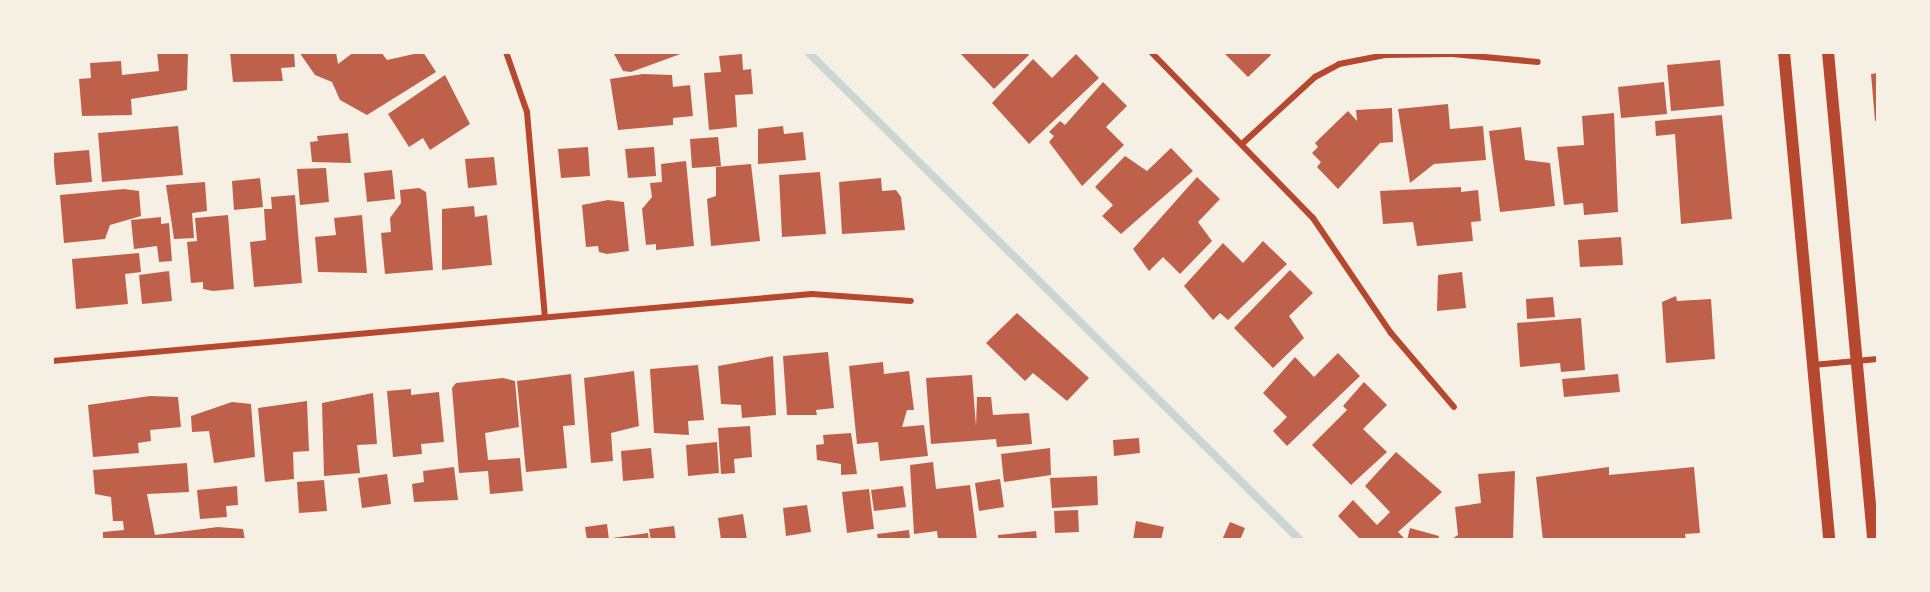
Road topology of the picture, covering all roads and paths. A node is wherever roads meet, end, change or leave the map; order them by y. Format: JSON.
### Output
{"nodes":[{"id":1,"x":506,"y":52,"type":"edge"},
{"id":2,"x":1151,"y":52,"type":"edge"},
{"id":3,"x":1784,"y":52,"type":"edge"},
{"id":4,"x":1828,"y":52,"type":"edge"},
{"id":5,"x":1538,"y":62,"type":"dead end"},
{"id":6,"x":1243,"y":143,"type":"junction"},
{"id":7,"x":911,"y":301,"type":"dead end"},
{"id":8,"x":545,"y":317,"type":"junction"},
{"id":9,"x":1878,"y":359,"type":"edge"},
{"id":10,"x":52,"y":361,"type":"edge"},
{"id":11,"x":1855,"y":361,"type":"junction"},
{"id":12,"x":1813,"y":365,"type":"junction"},
{"id":13,"x":1454,"y":406,"type":"dead end"},
{"id":14,"x":1829,"y":540,"type":"edge"},
{"id":15,"x":1873,"y":540,"type":"edge"}],
"edges":[{"from":1,"to":8,"type":"street"},
{"from":2,"to":6,"type":"street"},
{"from":3,"to":12,"type":"main road"},
{"from":4,"to":11,"type":"main road"},
{"from":5,"to":6,"type":"street"},
{"from":6,"to":13,"type":"street"},
{"from":7,"to":8,"type":"street"},
{"from":8,"to":10,"type":"street"},
{"from":9,"to":11,"type":"street"},
{"from":11,"to":12,"type":"street"},
{"from":11,"to":15,"type":"main road"},
{"from":12,"to":14,"type":"main road"}]}
